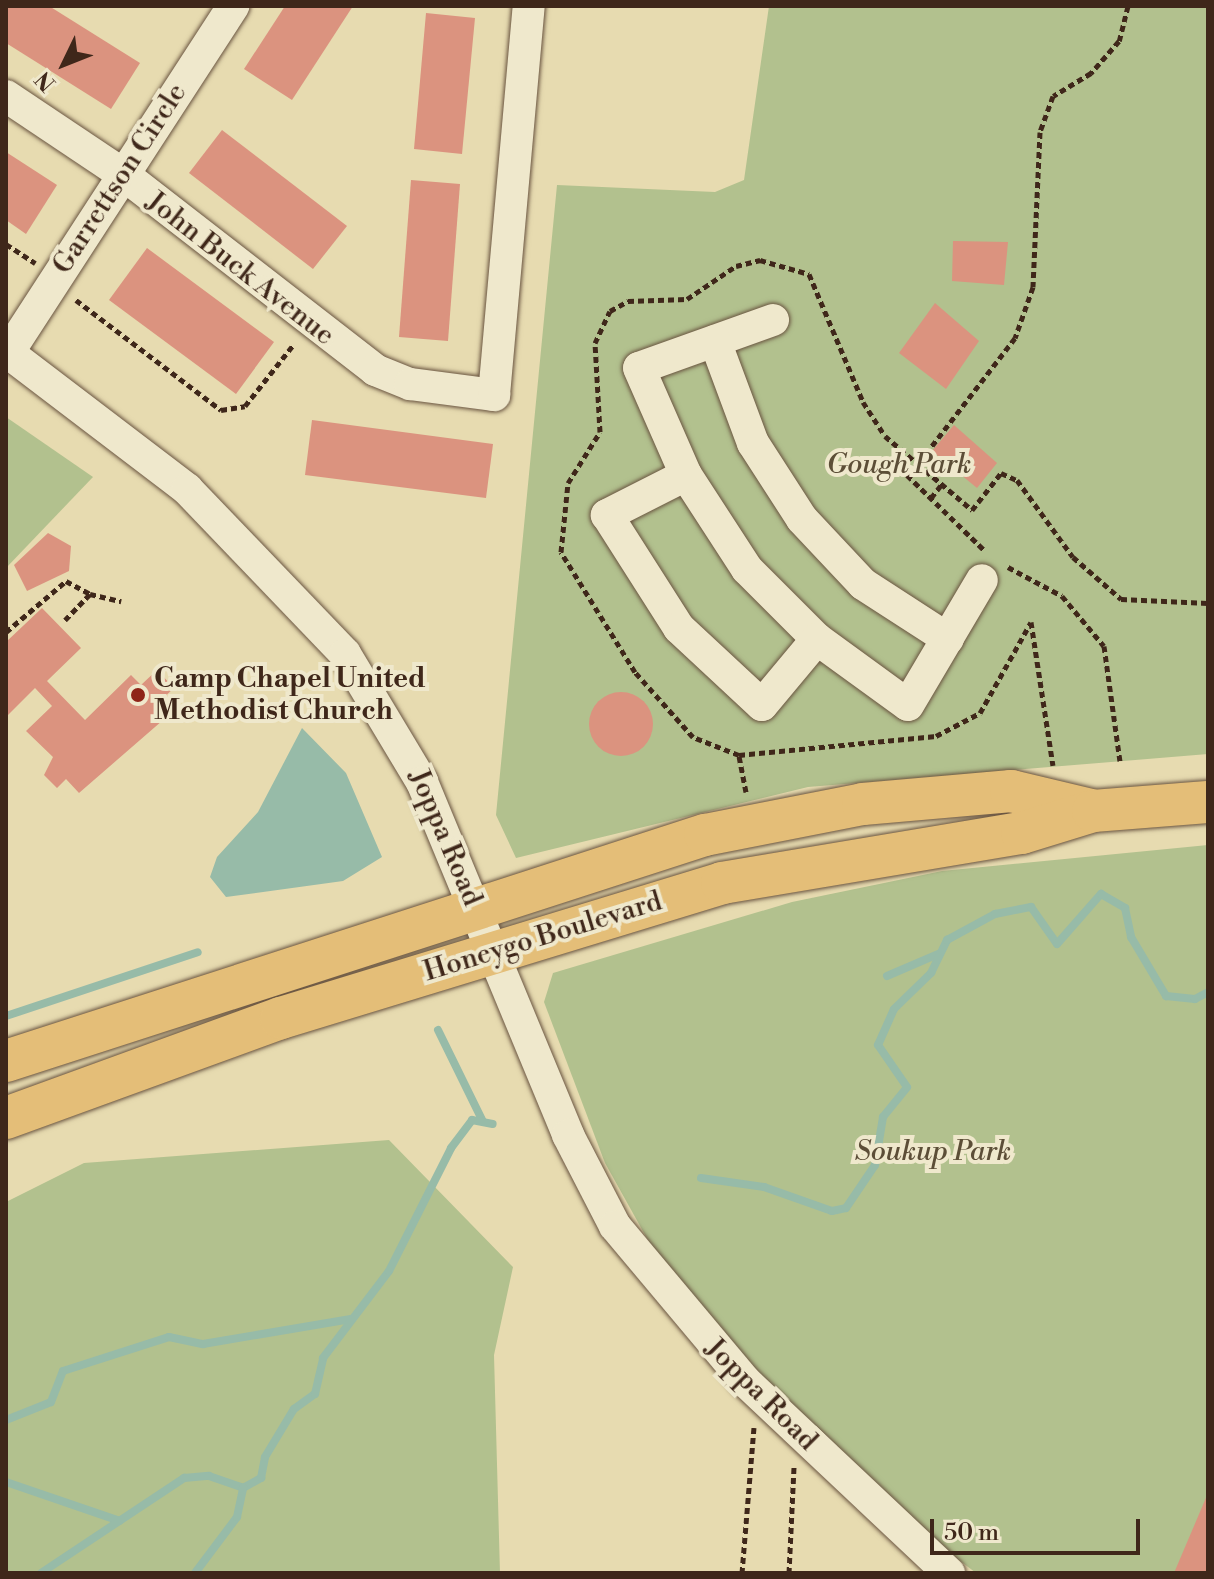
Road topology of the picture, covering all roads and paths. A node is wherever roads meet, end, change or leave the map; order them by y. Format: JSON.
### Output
{"nodes":[{"id":1,"x":233,"y":6,"type":"edge"},
{"id":2,"x":529,"y":6,"type":"edge"},
{"id":3,"x":1128,"y":6,"type":"edge"},
{"id":4,"x":6,"y":96,"type":"edge"},
{"id":5,"x":124,"y":175,"type":"junction"},
{"id":6,"x":6,"y":244,"type":"edge"},
{"id":7,"x":36,"y":263,"type":"dead end"},
{"id":8,"x":74,"y":298,"type":"dead end"},
{"id":9,"x":773,"y":320,"type":"dead end"},
{"id":10,"x":299,"y":337,"type":"dead end"},
{"id":11,"x":715,"y":341,"type":"junction"},
{"id":12,"x":7,"y":352,"type":"edge"},
{"id":13,"x":686,"y":475,"type":"junction"},
{"id":14,"x":942,"y":484,"type":"junction"},
{"id":15,"x":931,"y":498,"type":"dead end"},
{"id":16,"x":982,"y":580,"type":"dead end"},
{"id":17,"x":90,"y":594,"type":"junction"},
{"id":18,"x":121,"y":601,"type":"dead end"},
{"id":19,"x":1208,"y":603,"type":"edge"},
{"id":20,"x":65,"y":620,"type":"dead end"},
{"id":21,"x":6,"y":632,"type":"edge"},
{"id":22,"x":817,"y":639,"type":"junction"},
{"id":23,"x":948,"y":639,"type":"junction"},
{"id":24,"x":739,"y":755,"type":"dead end"},
{"id":25,"x":1053,"y":765,"type":"dead end"},
{"id":26,"x":1208,"y":802,"type":"edge"},
{"id":27,"x":1093,"y":811,"type":"junction"},
{"id":28,"x":474,"y":906,"type":"junction"},
{"id":29,"x":493,"y":953,"type":"junction"},
{"id":30,"x":6,"y":1061,"type":"edge"},
{"id":31,"x":6,"y":1118,"type":"edge"},
{"id":32,"x":756,"y":1392,"type":"junction"},
{"id":33,"x":802,"y":1436,"type":"junction"},
{"id":34,"x":742,"y":1573,"type":"edge"},
{"id":35,"x":789,"y":1573,"type":"edge"},
{"id":36,"x":949,"y":1573,"type":"edge"}],
"edges":[{"from":1,"to":5,"type":"street","name":"Garrettson Circle"},
{"from":2,"to":5,"type":"street","name":"John Buck Avenue"},
{"from":3,"to":14,"type":"path"},
{"from":4,"to":5,"type":"street","name":"John Buck Avenue"},
{"from":5,"to":12,"type":"street","name":"Garrettson Circle"},
{"from":6,"to":7,"type":"path"},
{"from":8,"to":10,"type":"path"},
{"from":9,"to":11,"type":"street"},
{"from":11,"to":13,"type":"street"},
{"from":11,"to":23,"type":"street"},
{"from":12,"to":28,"type":"street","name":"Joppa Road"},
{"from":13,"to":22,"type":"street"},
{"from":13,"to":22,"type":"street"},
{"from":14,"to":15,"type":"path"},
{"from":14,"to":19,"type":"path"},
{"from":16,"to":23,"type":"street"},
{"from":17,"to":18,"type":"path"},
{"from":17,"to":20,"type":"path"},
{"from":17,"to":21,"type":"path"},
{"from":22,"to":23,"type":"street"},
{"from":24,"to":25,"type":"path"},
{"from":26,"to":27,"type":"main road","name":"Honeygo Boulevard"},
{"from":27,"to":28,"type":"main road","name":"Honeygo Boulevard"},
{"from":27,"to":29,"type":"main road","name":"Honeygo Boulevard"},
{"from":28,"to":29,"type":"street","name":"Joppa Road"},
{"from":28,"to":30,"type":"main road","name":"Honeygo Boulevard"},
{"from":29,"to":31,"type":"main road","name":"Honeygo Boulevard"},
{"from":29,"to":32,"type":"street","name":"Joppa Road"},
{"from":32,"to":33,"type":"street","name":"Joppa Road"},
{"from":32,"to":34,"type":"path"},
{"from":33,"to":35,"type":"path"},
{"from":33,"to":36,"type":"street","name":"Joppa Road"}]}
